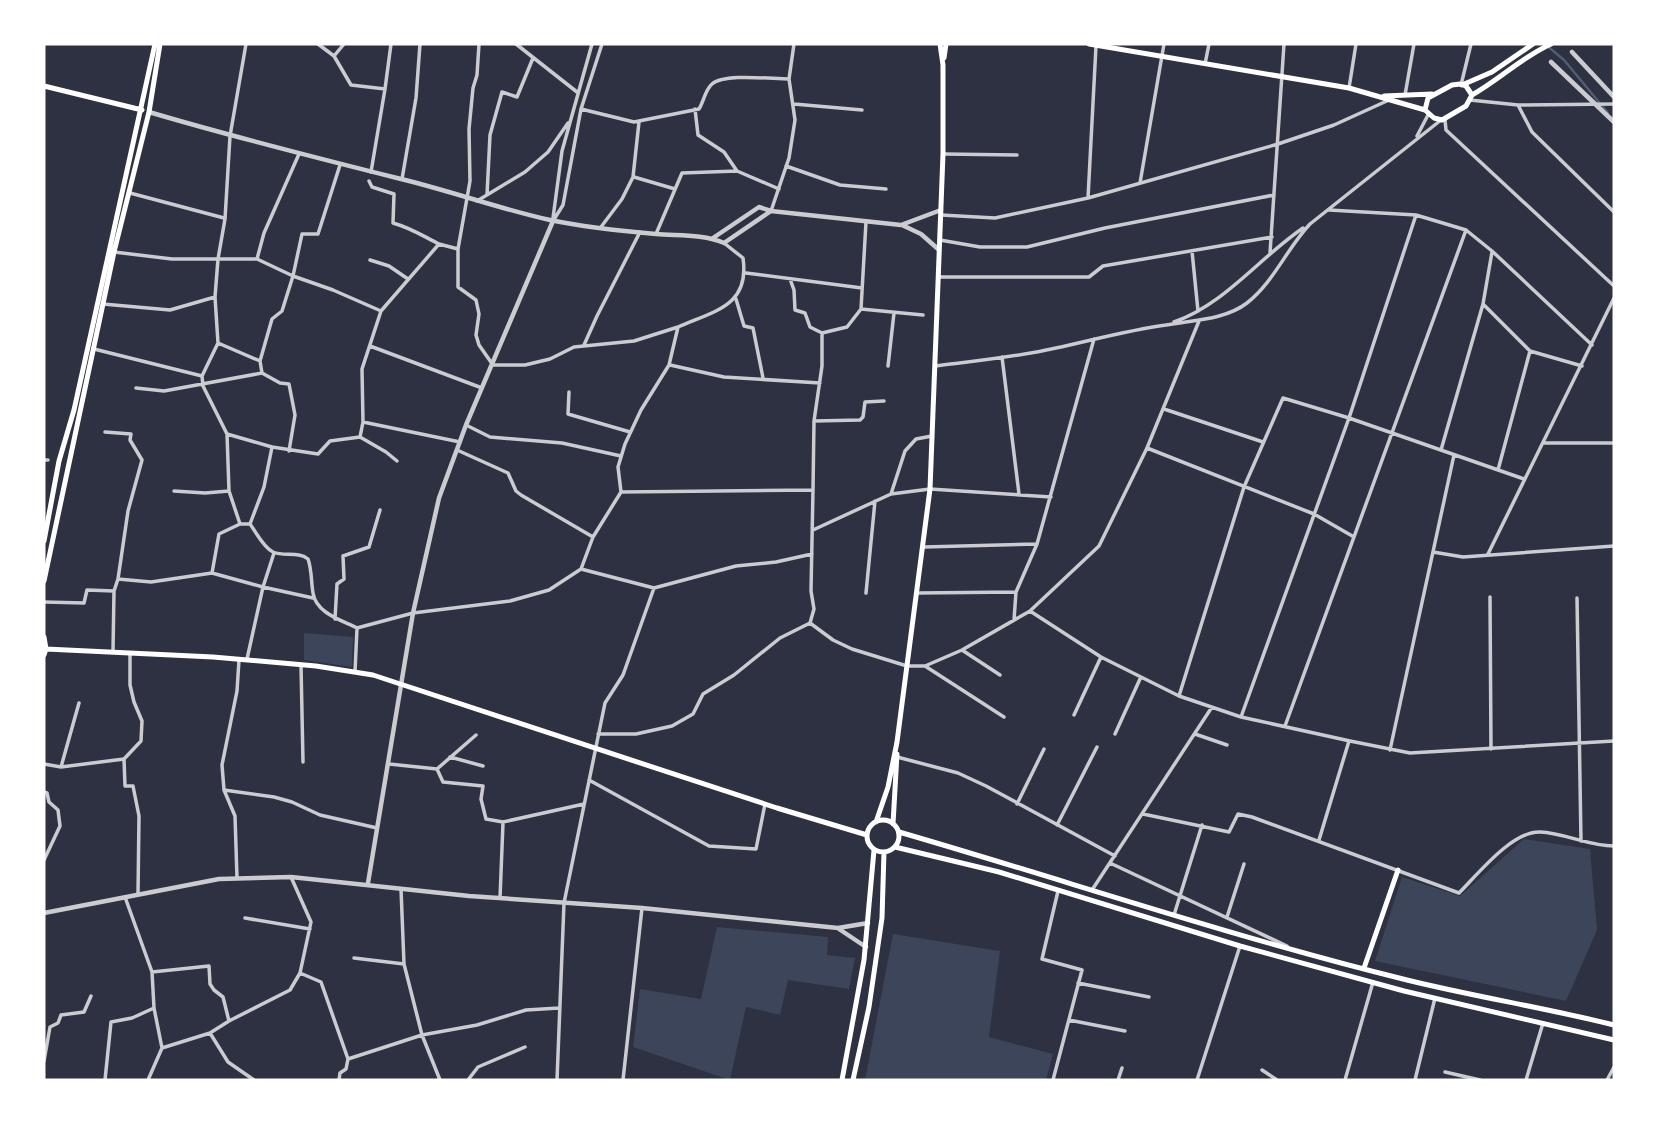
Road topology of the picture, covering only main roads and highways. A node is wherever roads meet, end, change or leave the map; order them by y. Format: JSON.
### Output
{"nodes":[{"id":1,"x":155,"y":44,"type":"edge"},
{"id":2,"x":160,"y":44,"type":"edge"},
{"id":3,"x":940,"y":44,"type":"edge"},
{"id":4,"x":946,"y":44,"type":"edge"},
{"id":5,"x":1093,"y":44,"type":"edge"},
{"id":6,"x":1531,"y":44,"type":"edge"},
{"id":7,"x":1551,"y":44,"type":"edge"},
{"id":8,"x":1119,"y":46,"type":"edge"},
{"id":9,"x":943,"y":65,"type":"junction"},
{"id":10,"x":1480,"y":76,"type":"junction"},
{"id":11,"x":1462,"y":85,"type":"junction"},
{"id":12,"x":44,"y":86,"type":"edge"},
{"id":13,"x":1486,"y":86,"type":"junction"},
{"id":14,"x":1432,"y":94,"type":"junction"},
{"id":15,"x":1381,"y":96,"type":"junction"},
{"id":16,"x":1471,"y":97,"type":"junction"},
{"id":17,"x":140,"y":110,"type":"junction"},
{"id":18,"x":149,"y":112,"type":"junction"},
{"id":19,"x":1427,"y":113,"type":"junction"},
{"id":20,"x":44,"y":541,"type":"edge"},
{"id":21,"x":44,"y":581,"type":"edge"},
{"id":22,"x":44,"y":638,"type":"edge"},
{"id":23,"x":45,"y":652,"type":"edge"},
{"id":24,"x":897,"y":742,"type":"junction"},
{"id":25,"x":877,"y":822,"type":"junction"},
{"id":26,"x":893,"y":824,"type":"junction"},
{"id":27,"x":899,"y":832,"type":"junction"},
{"id":28,"x":867,"y":835,"type":"junction"},
{"id":29,"x":912,"y":836,"type":"junction"},
{"id":30,"x":895,"y":847,"type":"junction"},
{"id":31,"x":874,"y":850,"type":"junction"},
{"id":32,"x":908,"y":850,"type":"junction"},
{"id":33,"x":884,"y":852,"type":"junction"},
{"id":34,"x":1398,"y":870,"type":"road end"},
{"id":35,"x":1364,"y":968,"type":"junction"},
{"id":36,"x":1614,"y":1025,"type":"edge"},
{"id":37,"x":1614,"y":1040,"type":"edge"},
{"id":38,"x":842,"y":1080,"type":"edge"},
{"id":39,"x":853,"y":1080,"type":"edge"}],
"edges":[{"from":1,"to":17,"type":"main road"},
{"from":2,"to":18,"type":"main road"},
{"from":3,"to":9,"type":"main road"},
{"from":4,"to":9,"type":"main road"},
{"from":5,"to":8,"type":"main road"},
{"from":6,"to":10,"type":"main road"},
{"from":7,"to":13,"type":"main road"},
{"from":8,"to":15,"type":"main road"},
{"from":9,"to":24,"type":"main road"},
{"from":10,"to":11,"type":"main road"},
{"from":10,"to":13,"type":"main road"},
{"from":11,"to":14,"type":"main road"},
{"from":11,"to":16,"type":"main road"},
{"from":12,"to":17,"type":"main road"},
{"from":13,"to":16,"type":"main road"},
{"from":14,"to":15,"type":"main road"},
{"from":14,"to":19,"type":"main road"},
{"from":15,"to":19,"type":"main road"},
{"from":16,"to":19,"type":"main road"},
{"from":17,"to":18,"type":"main road"},
{"from":17,"to":20,"type":"main road"},
{"from":18,"to":21,"type":"main road"},
{"from":22,"to":23,"type":"main road"},
{"from":23,"to":28,"type":"main road"},
{"from":24,"to":25,"type":"main road"},
{"from":24,"to":26,"type":"main road"},
{"from":25,"to":26,"type":"main road"},
{"from":25,"to":28,"type":"main road"},
{"from":26,"to":27,"type":"main road"},
{"from":27,"to":29,"type":"main road"},
{"from":27,"to":30,"type":"main road"},
{"from":28,"to":31,"type":"main road"},
{"from":29,"to":32,"type":"main road"},
{"from":29,"to":35,"type":"main road"},
{"from":30,"to":32,"type":"main road"},
{"from":30,"to":33,"type":"main road"},
{"from":31,"to":33,"type":"main road"},
{"from":31,"to":38,"type":"main road"},
{"from":32,"to":37,"type":"main road"},
{"from":33,"to":39,"type":"main road"},
{"from":34,"to":35,"type":"main road"},
{"from":35,"to":36,"type":"main road"}]}
